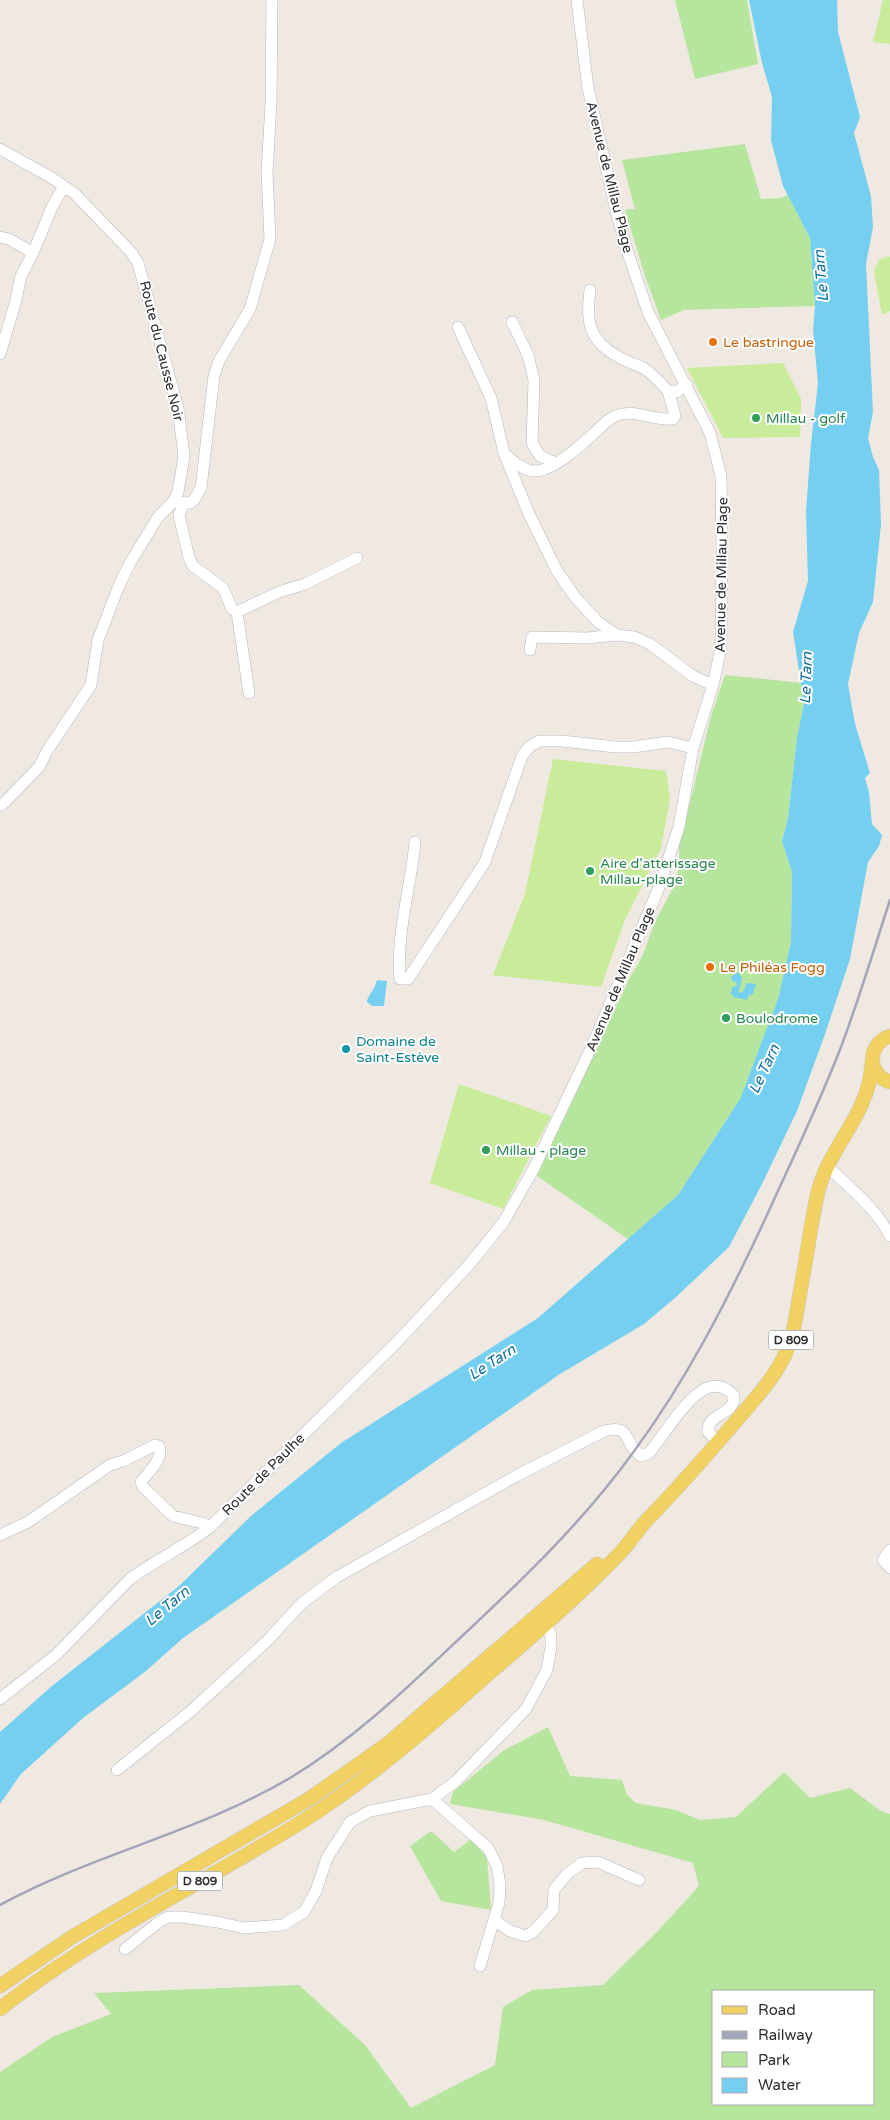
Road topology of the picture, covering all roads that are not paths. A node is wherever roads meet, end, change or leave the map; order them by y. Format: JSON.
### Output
{"nodes":[{"id":1,"x":272,"y":0,"type":"edge"},
{"id":2,"x":577,"y":0,"type":"edge"},
{"id":3,"x":0,"y":149,"type":"edge"},
{"id":4,"x":64,"y":186,"type":"junction"},
{"id":5,"x":0,"y":237,"type":"edge"},
{"id":6,"x":33,"y":253,"type":"junction"},
{"id":7,"x":590,"y":290,"type":"dead end"},
{"id":8,"x":512,"y":322,"type":"dead end"},
{"id":9,"x":458,"y":327,"type":"dead end"},
{"id":10,"x":0,"y":354,"type":"edge"},
{"id":11,"x":686,"y":385,"type":"junction"},
{"id":12,"x":668,"y":391,"type":"junction"},
{"id":13,"x":504,"y":453,"type":"junction"},
{"id":14,"x":556,"y":463,"type":"junction"},
{"id":15,"x":178,"y":502,"type":"junction"},
{"id":16,"x":357,"y":558,"type":"dead end"},
{"id":17,"x":236,"y":612,"type":"junction"},
{"id":18,"x":616,"y":635,"type":"junction"},
{"id":19,"x":530,"y":650,"type":"dead end"},
{"id":20,"x":713,"y":684,"type":"junction"},
{"id":21,"x":249,"y":694,"type":"dead end"},
{"id":22,"x":693,"y":748,"type":"junction"},
{"id":23,"x":0,"y":805,"type":"edge"},
{"id":24,"x":415,"y":842,"type":"dead end"},
{"id":25,"x":890,"y":1036,"type":"edge"},
{"id":26,"x":872,"y":1063,"type":"junction"},
{"id":27,"x":890,"y":1083,"type":"edge"},
{"id":28,"x":860,"y":1110,"type":"junction"},
{"id":29,"x":828,"y":1167,"type":"junction"},
{"id":30,"x":503,"y":1223,"type":"joint"},
{"id":31,"x":890,"y":1236,"type":"edge"},
{"id":32,"x":718,"y":1441,"type":"junction"},
{"id":33,"x":210,"y":1527,"type":"junction"},
{"id":34,"x":0,"y":1535,"type":"edge"},
{"id":35,"x":890,"y":1550,"type":"edge"},
{"id":36,"x":890,"y":1568,"type":"edge"},
{"id":37,"x":546,"y":1624,"type":"junction"},
{"id":38,"x":0,"y":1699,"type":"edge"},
{"id":39,"x":117,"y":1770,"type":"dead end"},
{"id":40,"x":432,"y":1799,"type":"junction"},
{"id":41,"x":640,"y":1880,"type":"dead end"},
{"id":42,"x":494,"y":1920,"type":"junction"},
{"id":43,"x":125,"y":1949,"type":"dead end"},
{"id":44,"x":480,"y":1966,"type":"dead end"},
{"id":45,"x":0,"y":1986,"type":"edge"},
{"id":46,"x":0,"y":2009,"type":"edge"}],
"edges":[{"from":1,"to":15,"type":"street","name":"Route du Causse Noir"},
{"from":2,"to":11,"type":"street","name":"Avenue de Millau Plage"},
{"from":3,"to":4,"type":"street","name":"Route du Causse Noir"},
{"from":4,"to":6,"type":"street"},
{"from":4,"to":15,"type":"street","name":"Route du Causse Noir"},
{"from":5,"to":6,"type":"street"},
{"from":6,"to":10,"type":"street"},
{"from":7,"to":12,"type":"street"},
{"from":8,"to":14,"type":"street"},
{"from":9,"to":13,"type":"street"},
{"from":11,"to":12,"type":"street"},
{"from":11,"to":20,"type":"street","name":"Avenue de Millau Plage"},
{"from":12,"to":14,"type":"street"},
{"from":13,"to":14,"type":"street"},
{"from":13,"to":18,"type":"street"},
{"from":15,"to":17,"type":"street"},
{"from":15,"to":23,"type":"street"},
{"from":16,"to":17,"type":"street"},
{"from":17,"to":21,"type":"street"},
{"from":18,"to":19,"type":"street"},
{"from":18,"to":20,"type":"street"},
{"from":20,"to":22,"type":"street","name":"Avenue de Millau Plage"},
{"from":22,"to":24,"type":"street"},
{"from":22,"to":30,"type":"street","name":"Avenue de Millau Plage"},
{"from":25,"to":26,"type":"main road"},
{"from":26,"to":27,"type":"main road"},
{"from":26,"to":28,"type":"main road","number":"D 809"},
{"from":27,"to":28,"type":"main road","number":"D 809"},
{"from":28,"to":29,"type":"main road","number":"D 809"},
{"from":29,"to":31,"type":"street"},
{"from":29,"to":32,"type":"main road","number":"D 809"},
{"from":30,"to":33,"type":"street","name":"Route de Paulhe"},
{"from":32,"to":37,"type":"main road","number":"D 809"},
{"from":32,"to":39,"type":"street"},
{"from":33,"to":34,"type":"street"},
{"from":33,"to":38,"type":"street","name":"Route de Paulhe"},
{"from":35,"to":36,"type":"street"},
{"from":37,"to":40,"type":"street"},
{"from":37,"to":45,"type":"main road","number":"D 809"},
{"from":37,"to":46,"type":"main road","number":"D 809"},
{"from":40,"to":42,"type":"street"},
{"from":40,"to":43,"type":"street"},
{"from":41,"to":42,"type":"street"},
{"from":42,"to":44,"type":"street"}]}
